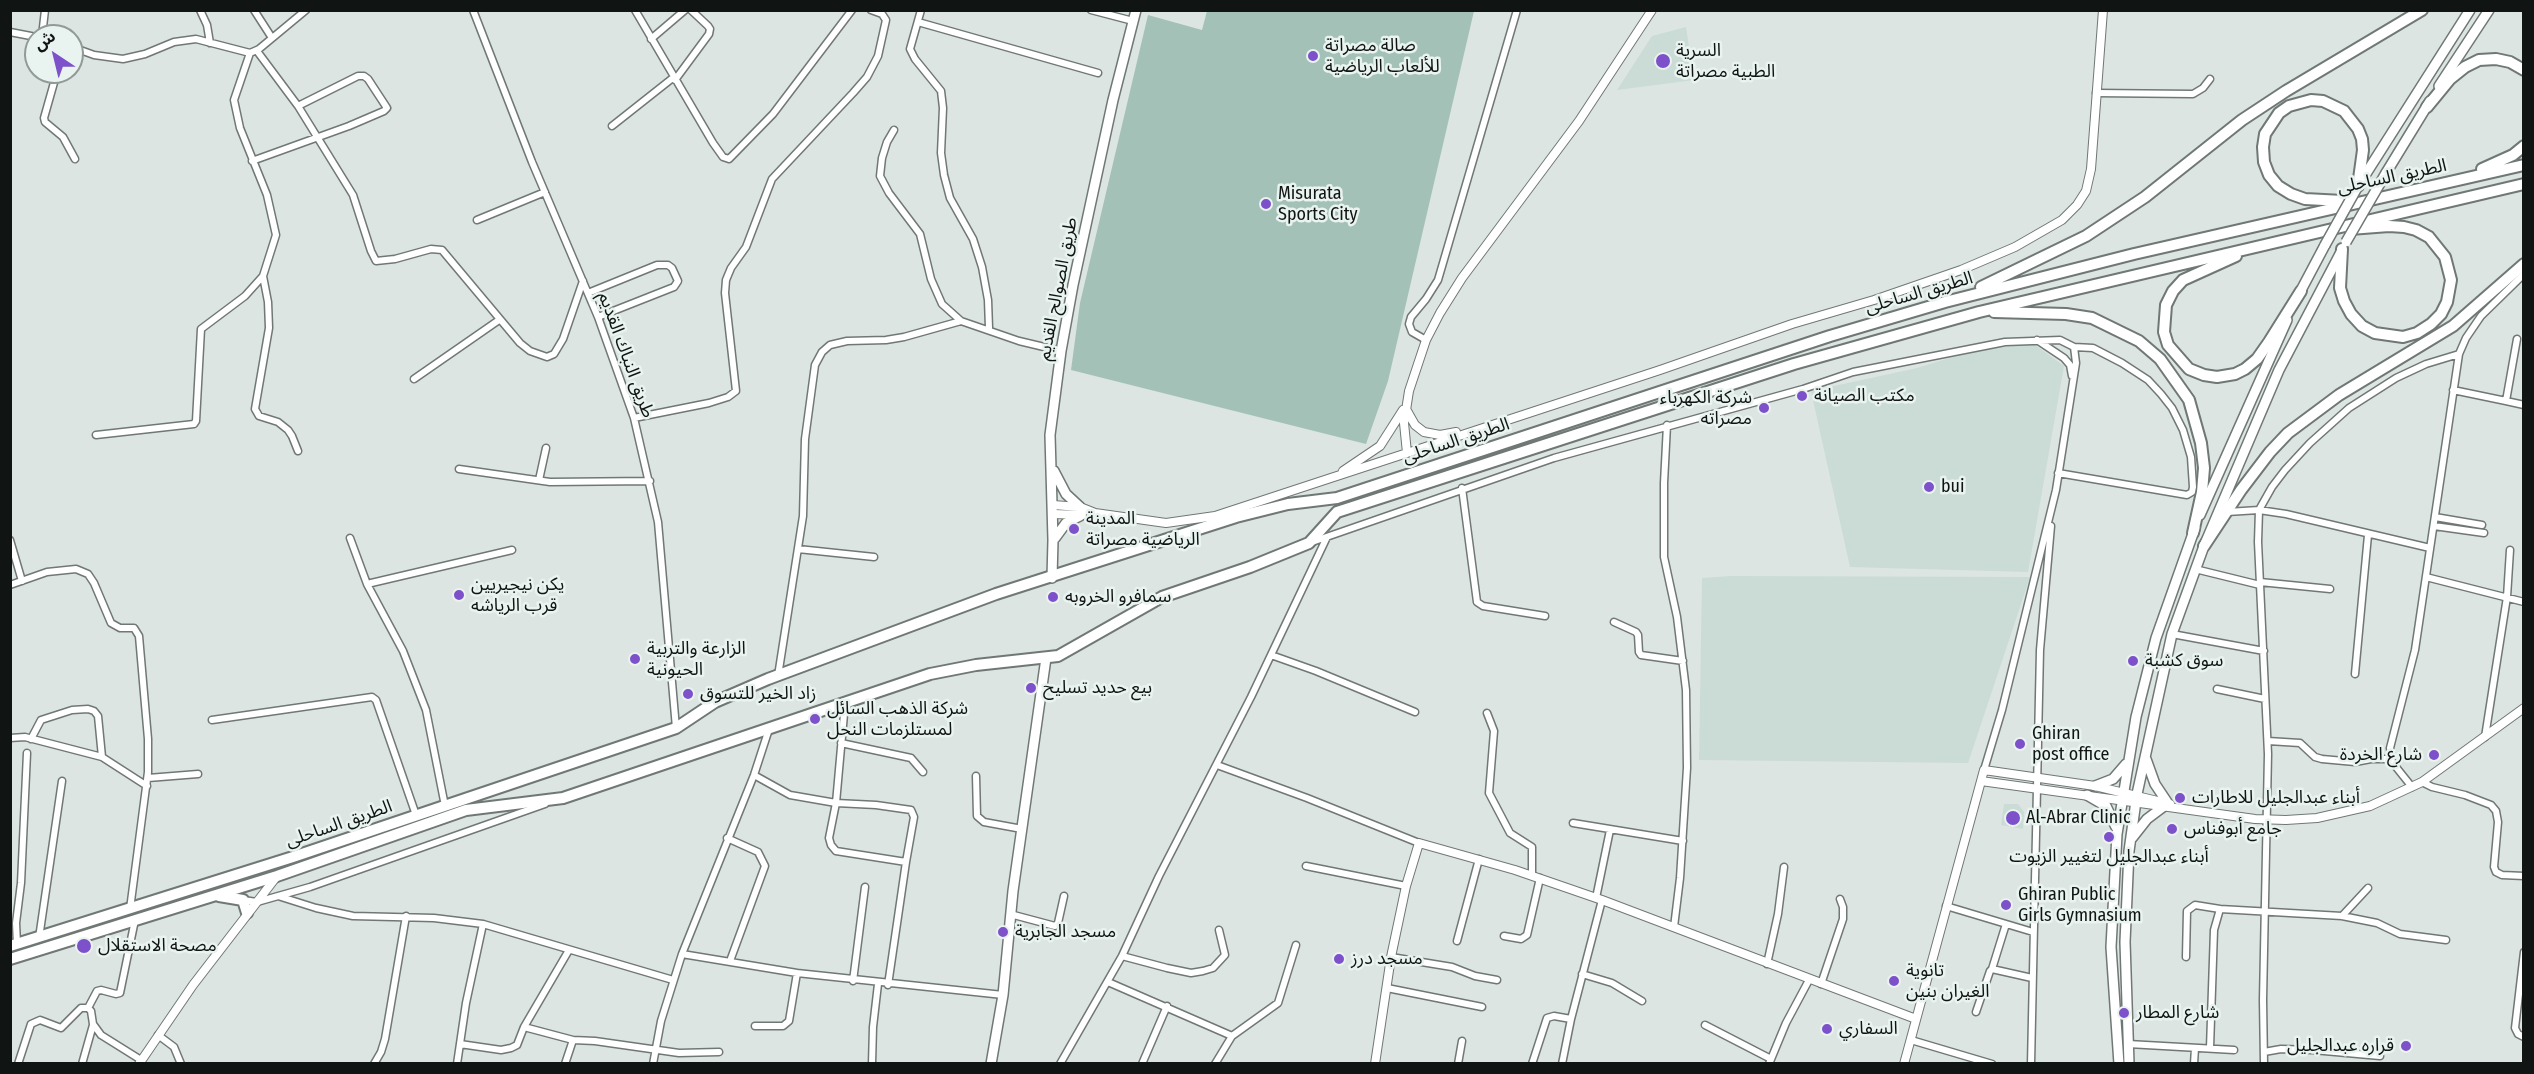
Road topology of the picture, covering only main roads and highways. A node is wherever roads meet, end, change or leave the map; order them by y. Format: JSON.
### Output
{"nodes":[{"id":1,"x":1136,"y":10,"type":"edge"},
{"id":2,"x":2421,"y":10,"type":"edge"},
{"id":3,"x":2470,"y":10,"type":"edge"},
{"id":4,"x":2488,"y":10,"type":"edge"},
{"id":5,"x":2523,"y":70,"type":"edge"},
{"id":6,"x":2427,"y":107,"type":"junction"},
{"id":7,"x":2523,"y":147,"type":"edge"},
{"id":8,"x":2523,"y":165,"type":"edge"},
{"id":9,"x":2445,"y":183,"type":"junction"},
{"id":10,"x":2523,"y":184,"type":"edge"},
{"id":11,"x":2358,"y":186,"type":"junction"},
{"id":12,"x":2364,"y":200,"type":"junction"},
{"id":13,"x":2320,"y":231,"type":"junction"},
{"id":14,"x":2275,"y":241,"type":"junction"},
{"id":15,"x":2344,"y":245,"type":"junction"},
{"id":16,"x":2523,"y":264,"type":"edge"},
{"id":17,"x":2301,"y":291,"type":"junction"},
{"id":18,"x":1945,"y":302,"type":"junction"},
{"id":19,"x":1979,"y":312,"type":"junction"},
{"id":20,"x":1498,"y":444,"type":"junction"},
{"id":21,"x":1502,"y":458,"type":"junction"},
{"id":22,"x":1051,"y":464,"type":"junction"},
{"id":23,"x":2193,"y":533,"type":"junction"},
{"id":24,"x":1053,"y":540,"type":"junction"},
{"id":25,"x":2205,"y":546,"type":"junction"},
{"id":26,"x":1052,"y":578,"type":"junction"},
{"id":27,"x":1046,"y":658,"type":"junction"},
{"id":28,"x":2129,"y":756,"type":"junction"},
{"id":29,"x":2145,"y":757,"type":"junction"},
{"id":30,"x":2095,"y":786,"type":"road end"},
{"id":31,"x":2086,"y":795,"type":"road end"},
{"id":32,"x":2117,"y":834,"type":"junction"},
{"id":33,"x":2131,"y":840,"type":"junction"},
{"id":34,"x":212,"y":896,"type":"junction"},
{"id":35,"x":133,"y":914,"type":"junction"},
{"id":36,"x":247,"y":914,"type":"road end"},
{"id":37,"x":14,"y":945,"type":"edge"},
{"id":38,"x":11,"y":959,"type":"edge"},
{"id":39,"x":991,"y":1064,"type":"edge"},
{"id":40,"x":2118,"y":1064,"type":"edge"},
{"id":41,"x":2129,"y":1064,"type":"edge"}],
"edges":[{"from":1,"to":22,"type":"main road","name":"طريق الصوالح القديم"},
{"from":2,"to":18,"type":"highway"},
{"from":3,"to":11,"type":"main road"},
{"from":4,"to":6,"type":"main road"},
{"from":5,"to":6,"type":"highway"},
{"from":6,"to":15,"type":"main road","bridge":true},
{"from":7,"to":9,"type":"highway"},
{"from":8,"to":9,"type":"highway","name":"الطريق الساحلى"},
{"from":9,"to":12,"type":"highway","name":"الطريق الساحلى"},
{"from":10,"to":13,"type":"highway","name":"الطريق الساحلى"},
{"from":11,"to":12,"type":"highway"},
{"from":11,"to":17,"type":"main road","bridge":true},
{"from":12,"to":18,"type":"highway","name":"الطريق الساحلى"},
{"from":13,"to":14,"type":"highway","name":"الطريق الساحلى"},
{"from":13,"to":15,"type":"highway"},
{"from":14,"to":17,"type":"highway"},
{"from":14,"to":19,"type":"highway","name":"الطريق الساحلى"},
{"from":15,"to":25,"type":"main road"},
{"from":16,"to":25,"type":"highway"},
{"from":17,"to":23,"type":"main road"},
{"from":18,"to":20,"type":"highway","name":"الطريق الساحلى"},
{"from":19,"to":21,"type":"highway","name":"الطريق الساحلى"},
{"from":19,"to":23,"type":"highway"},
{"from":20,"to":21,"type":"highway"},
{"from":20,"to":26,"type":"highway","name":"الطريق الساحلى"},
{"from":21,"to":27,"type":"highway","name":"الطريق الساحلى"},
{"from":22,"to":24,"type":"main road","name":"طريق الصوالح القديم"},
{"from":22,"to":24,"type":"main road"},
{"from":23,"to":28,"type":"main road"},
{"from":24,"to":26,"type":"main road","name":"طريق الصوالح القديم"},
{"from":25,"to":29,"type":"main road"},
{"from":26,"to":35,"type":"highway","name":"الطريق الساحلى"},
{"from":27,"to":34,"type":"highway","name":"الطريق الساحلى"},
{"from":27,"to":39,"type":"main road"},
{"from":28,"to":30,"type":"main road"},
{"from":28,"to":32,"type":"main road"},
{"from":29,"to":33,"type":"main road"},
{"from":29,"to":33,"type":"main road"},
{"from":31,"to":32,"type":"main road"},
{"from":32,"to":40,"type":"main road"},
{"from":33,"to":41,"type":"main road"},
{"from":34,"to":35,"type":"highway","name":"الطريق الساحلى"},
{"from":34,"to":36,"type":"highway"},
{"from":35,"to":37,"type":"highway","name":"الطريق الساحلى"},
{"from":35,"to":38,"type":"highway","name":"الطريق الساحلى"}]}
